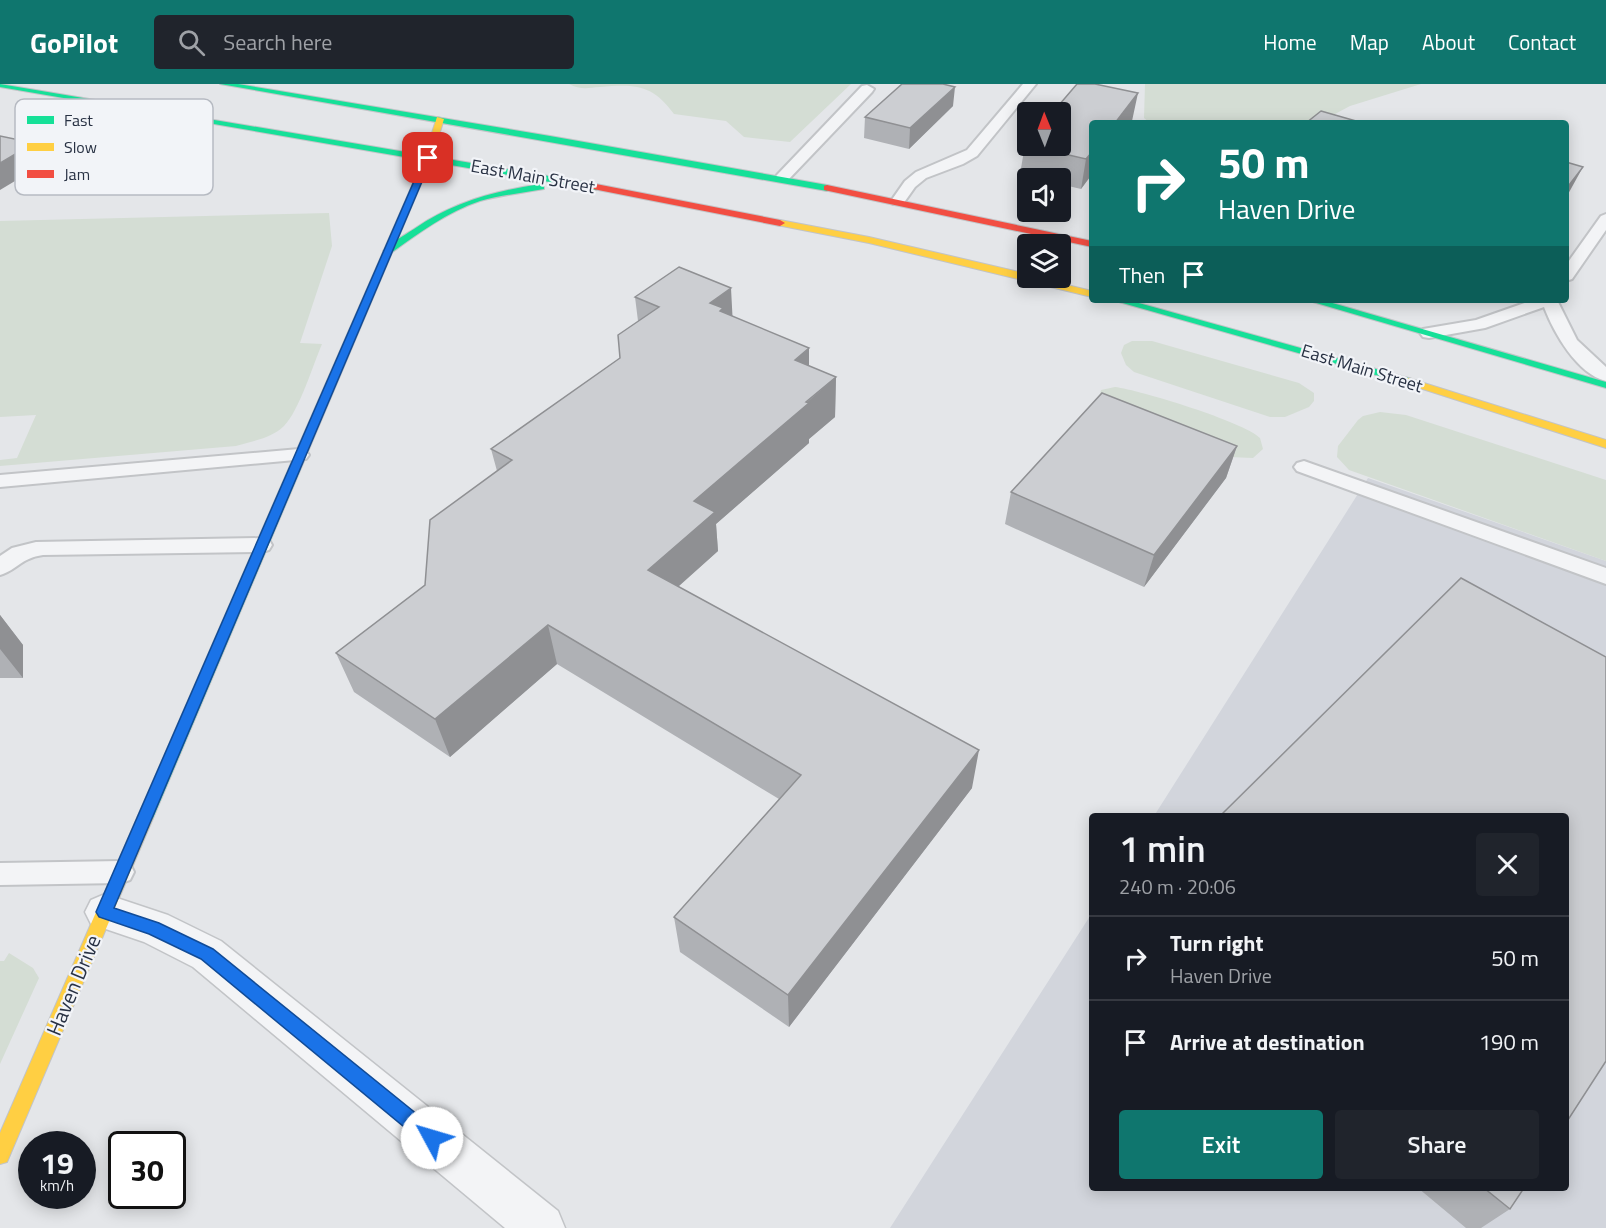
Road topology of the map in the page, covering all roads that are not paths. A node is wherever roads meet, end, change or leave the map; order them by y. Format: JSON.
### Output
{"nodes":[{"id":1,"x":224,"y":84,"type":"edge"},
{"id":2,"x":1030,"y":84,"type":"edge"},
{"id":3,"x":0,"y":85,"type":"edge"},
{"id":4,"x":867,"y":89,"type":"dead end"},
{"id":5,"x":82,"y":99,"type":"edge"},
{"id":6,"x":440,"y":119,"type":"junction"},
{"id":7,"x":213,"y":121,"type":"edge"},
{"id":8,"x":428,"y":158,"type":"junction"},
{"id":9,"x":782,"y":178,"type":"junction"},
{"id":10,"x":581,"y":184,"type":"junction"},
{"id":11,"x":898,"y":201,"type":"junction"},
{"id":12,"x":1606,"y":219,"type":"edge"},
{"id":13,"x":1089,"y":243,"type":"edge"},
{"id":14,"x":388,"y":251,"type":"junction"},
{"id":15,"x":1569,"y":272,"type":"edge"},
{"id":16,"x":1017,"y":275,"type":"edge"},
{"id":17,"x":1068,"y":288,"type":"edge"},
{"id":18,"x":1089,"y":293,"type":"edge"},
{"id":19,"x":1134,"y":303,"type":"edge"},
{"id":20,"x":1322,"y":303,"type":"edge"},
{"id":21,"x":1540,"y":303,"type":"edge"},
{"id":22,"x":1550,"y":303,"type":"edge"},
{"id":23,"x":1429,"y":333,"type":"junction"},
{"id":24,"x":1606,"y":376,"type":"edge"},
{"id":25,"x":1606,"y":385,"type":"edge"},
{"id":26,"x":1606,"y":444,"type":"edge"},
{"id":27,"x":299,"y":455,"type":"junction"},
{"id":28,"x":1304,"y":467,"type":"dead end"},
{"id":29,"x":0,"y":481,"type":"edge"},
{"id":30,"x":262,"y":545,"type":"junction"},
{"id":31,"x":0,"y":568,"type":"edge"},
{"id":32,"x":1606,"y":576,"type":"edge"},
{"id":33,"x":121,"y":872,"type":"junction"},
{"id":34,"x":0,"y":874,"type":"edge"},
{"id":35,"x":105,"y":912,"type":"junction"},
{"id":36,"x":0,"y":1155,"type":"edge"},
{"id":37,"x":541,"y":1228,"type":"edge"}],
"edges":[{"from":1,"to":6,"type":"main road","name":"East Main Street"},
{"from":2,"to":11,"type":"lane"},
{"from":3,"to":5,"type":"main road","name":"East Main Street"},
{"from":4,"to":9,"type":"lane"},
{"from":6,"to":8,"type":"main road","name":"Haven Drive"},
{"from":6,"to":9,"type":"main road","name":"East Main Street"},
{"from":7,"to":8,"type":"main road","name":"East Main Street"},
{"from":8,"to":10,"type":"main road","name":"East Main Street"},
{"from":8,"to":14,"type":"main road","name":"Haven Drive"},
{"from":9,"to":11,"type":"main road","name":"East Main Street"},
{"from":10,"to":14,"type":"main road"},
{"from":10,"to":16,"type":"main road","name":"East Main Street"},
{"from":11,"to":13,"type":"main road","name":"East Main Street"},
{"from":12,"to":15,"type":"lane"},
{"from":14,"to":27,"type":"main road","name":"Haven Drive"},
{"from":17,"to":18,"type":"main road","name":"East Main Street"},
{"from":19,"to":26,"type":"main road","name":"East Main Street"},
{"from":20,"to":23,"type":"main road"},
{"from":21,"to":23,"type":"lane"},
{"from":22,"to":24,"type":"lane"},
{"from":23,"to":25,"type":"main road"},
{"from":27,"to":29,"type":"lane"},
{"from":27,"to":30,"type":"main road","name":"Haven Drive"},
{"from":28,"to":32,"type":"lane"},
{"from":30,"to":31,"type":"lane"},
{"from":30,"to":33,"type":"main road","name":"Haven Drive"},
{"from":33,"to":34,"type":"lane"},
{"from":33,"to":35,"type":"main road","name":"Haven Drive"},
{"from":35,"to":36,"type":"main road","name":"Haven Drive"},
{"from":35,"to":37,"type":"street"}]}
